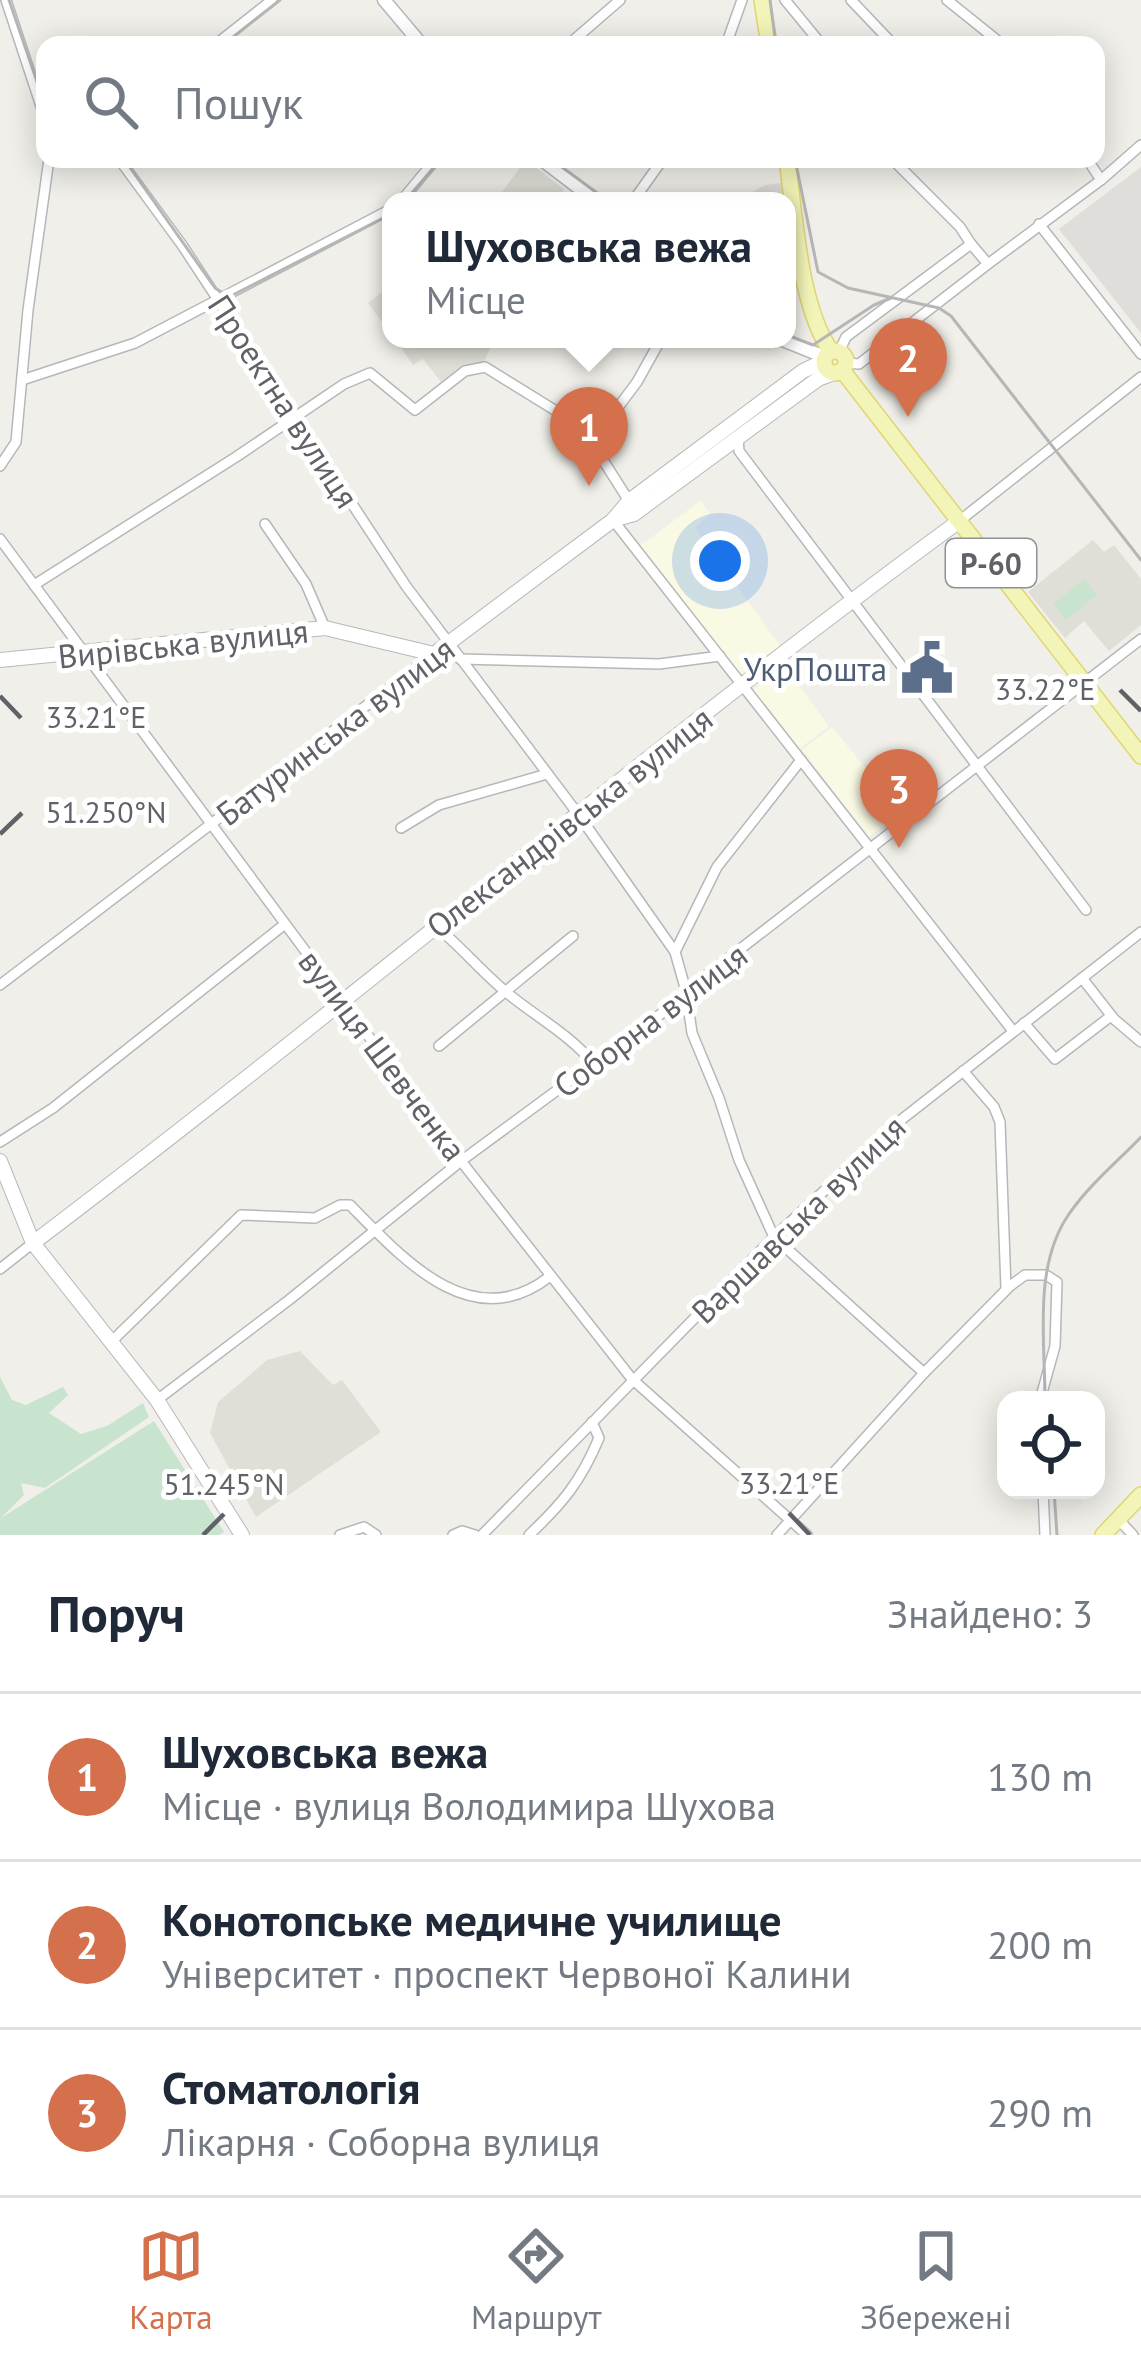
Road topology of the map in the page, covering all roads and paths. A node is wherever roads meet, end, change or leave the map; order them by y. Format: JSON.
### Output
{"nodes":[{"id":1,"x":6,"y":0,"type":"edge"},
{"id":2,"x":272,"y":0,"type":"edge"},
{"id":3,"x":384,"y":0,"type":"edge"},
{"id":4,"x":620,"y":0,"type":"edge"},
{"id":5,"x":742,"y":0,"type":"edge"},
{"id":6,"x":762,"y":0,"type":"edge"},
{"id":7,"x":785,"y":0,"type":"edge"},
{"id":8,"x":851,"y":0,"type":"edge"},
{"id":9,"x":947,"y":0,"type":"edge"},
{"id":10,"x":226,"y":36,"type":"edge"},
{"id":11,"x":414,"y":36,"type":"edge"},
{"id":12,"x":578,"y":36,"type":"edge"},
{"id":13,"x":729,"y":36,"type":"edge"},
{"id":14,"x":768,"y":36,"type":"edge"},
{"id":15,"x":815,"y":36,"type":"edge"},
{"id":16,"x":886,"y":36,"type":"edge"},
{"id":17,"x":992,"y":36,"type":"edge"},
{"id":18,"x":36,"y":91,"type":"edge"},
{"id":19,"x":1141,"y":145,"type":"edge"},
{"id":20,"x":52,"y":168,"type":"edge"},
{"id":21,"x":128,"y":168,"type":"edge"},
{"id":22,"x":428,"y":168,"type":"edge"},
{"id":23,"x":554,"y":168,"type":"edge"},
{"id":24,"x":901,"y":168,"type":"edge"},
{"id":25,"x":1093,"y":168,"type":"edge"},
{"id":26,"x":1101,"y":180,"type":"junction"},
{"id":27,"x":408,"y":192,"type":"edge"},
{"id":28,"x":584,"y":192,"type":"edge"},
{"id":29,"x":382,"y":213,"type":"edge"},
{"id":30,"x":796,"y":214,"type":"edge"},
{"id":31,"x":1039,"y":224,"type":"junction"},
{"id":32,"x":971,"y":244,"type":"junction"},
{"id":33,"x":988,"y":264,"type":"junction"},
{"id":34,"x":220,"y":301,"type":"junction"},
{"id":35,"x":796,"y":346,"type":"edge"},
{"id":36,"x":656,"y":348,"type":"edge"},
{"id":37,"x":1141,"y":354,"type":"edge"},
{"id":38,"x":834,"y":361,"type":"junction"},
{"id":39,"x":1141,"y":377,"type":"edge"},
{"id":40,"x":22,"y":380,"type":"junction"},
{"id":41,"x":296,"y":417,"type":"junction"},
{"id":42,"x":738,"y":437,"type":"junction"},
{"id":43,"x":592,"y":442,"type":"junction"},
{"id":44,"x":0,"y":466,"type":"edge"},
{"id":45,"x":629,"y":501,"type":"junction"},
{"id":46,"x":614,"y":520,"type":"junction"},
{"id":47,"x":958,"y":522,"type":"junction"},
{"id":48,"x":265,"y":524,"type":"dead end"},
{"id":49,"x":0,"y":539,"type":"edge"},
{"id":50,"x":34,"y":585,"type":"junction"},
{"id":51,"x":850,"y":602,"type":"junction"},
{"id":52,"x":325,"y":628,"type":"junction"},
{"id":53,"x":1141,"y":638,"type":"edge"},
{"id":54,"x":449,"y":644,"type":"junction"},
{"id":55,"x":434,"y":654,"type":"junction"},
{"id":56,"x":85,"y":655,"type":"junction"},
{"id":57,"x":721,"y":656,"type":"junction"},
{"id":58,"x":460,"y":658,"type":"junction"},
{"id":59,"x":0,"y":660,"type":"edge"},
{"id":60,"x":1087,"y":682,"type":"junction"},
{"id":61,"x":742,"y":685,"type":"junction"},
{"id":62,"x":1141,"y":756,"type":"edge"},
{"id":63,"x":801,"y":760,"type":"junction"},
{"id":64,"x":976,"y":768,"type":"junction"},
{"id":65,"x":547,"y":774,"type":"junction"},
{"id":66,"x":578,"y":814,"type":"junction"},
{"id":67,"x":213,"y":824,"type":"junction"},
{"id":68,"x":401,"y":828,"type":"dead end"},
{"id":69,"x":869,"y":848,"type":"junction"},
{"id":70,"x":1086,"y":910,"type":"dead end"},
{"id":71,"x":285,"y":924,"type":"junction"},
{"id":72,"x":436,"y":927,"type":"junction"},
{"id":73,"x":1141,"y":932,"type":"edge"},
{"id":74,"x":573,"y":936,"type":"dead end"},
{"id":75,"x":675,"y":952,"type":"junction"},
{"id":76,"x":1082,"y":978,"type":"junction"},
{"id":77,"x":0,"y":985,"type":"edge"},
{"id":78,"x":505,"y":991,"type":"junction"},
{"id":79,"x":686,"y":991,"type":"junction"},
{"id":80,"x":344,"y":1000,"type":"junction"},
{"id":81,"x":1111,"y":1016,"type":"junction"},
{"id":82,"x":1024,"y":1023,"type":"junction"},
{"id":83,"x":1013,"y":1031,"type":"junction"},
{"id":84,"x":1141,"y":1042,"type":"edge"},
{"id":85,"x":440,"y":1046,"type":"dead end"},
{"id":86,"x":594,"y":1064,"type":"junction"},
{"id":87,"x":963,"y":1071,"type":"junction"},
{"id":88,"x":0,"y":1142,"type":"edge"},
{"id":89,"x":0,"y":1161,"type":"edge"},
{"id":90,"x":461,"y":1161,"type":"junction"},
{"id":91,"x":374,"y":1229,"type":"junction"},
{"id":92,"x":774,"y":1237,"type":"junction"},
{"id":93,"x":33,"y":1243,"type":"junction"},
{"id":94,"x":0,"y":1270,"type":"edge"},
{"id":95,"x":549,"y":1277,"type":"junction"},
{"id":96,"x":1006,"y":1289,"type":"junction"},
{"id":97,"x":111,"y":1342,"type":"junction"},
{"id":98,"x":924,"y":1373,"type":"junction"},
{"id":99,"x":632,"y":1379,"type":"junction"},
{"id":100,"x":1042,"y":1391,"type":"edge"},
{"id":101,"x":157,"y":1400,"type":"junction"},
{"id":102,"x":592,"y":1422,"type":"junction"},
{"id":103,"x":1141,"y":1495,"type":"edge"},
{"id":104,"x":1043,"y":1499,"type":"edge"},
{"id":105,"x":1118,"y":1519,"type":"junction"},
{"id":106,"x":791,"y":1521,"type":"junction"},
{"id":107,"x":237,"y":1533,"type":"edge"},
{"id":108,"x":485,"y":1533,"type":"edge"},
{"id":109,"x":340,"y":1535,"type":"edge"},
{"id":110,"x":376,"y":1535,"type":"edge"},
{"id":111,"x":453,"y":1535,"type":"edge"},
{"id":112,"x":529,"y":1535,"type":"edge"},
{"id":113,"x":777,"y":1535,"type":"edge"},
{"id":114,"x":807,"y":1535,"type":"edge"},
{"id":115,"x":1045,"y":1535,"type":"edge"},
{"id":116,"x":1103,"y":1535,"type":"edge"},
{"id":117,"x":1133,"y":1535,"type":"edge"}],
"edges":[{"from":1,"to":18,"type":"street"},
{"from":2,"to":10,"type":"street"},
{"from":3,"to":11,"type":"street"},
{"from":4,"to":12,"type":"street"},
{"from":5,"to":13,"type":"street"},
{"from":6,"to":14,"type":"main road"},
{"from":7,"to":15,"type":"street"},
{"from":8,"to":16,"type":"street"},
{"from":9,"to":17,"type":"street"},
{"from":19,"to":26,"type":"street"},
{"from":20,"to":40,"type":"street"},
{"from":21,"to":34,"type":"street","name":"Проектна вулиця"},
{"from":22,"to":27,"type":"street"},
{"from":23,"to":28,"type":"street"},
{"from":24,"to":32,"type":"street"},
{"from":25,"to":26,"type":"street"},
{"from":26,"to":31,"type":"street"},
{"from":29,"to":34,"type":"street"},
{"from":30,"to":38,"type":"main road","number":"Р-60"},
{"from":31,"to":33,"type":"street"},
{"from":31,"to":37,"type":"street"},
{"from":32,"to":33,"type":"street"},
{"from":32,"to":38,"type":"street"},
{"from":33,"to":38,"type":"street"},
{"from":34,"to":40,"type":"street"},
{"from":34,"to":41,"type":"street","name":"Проектна вулиця"},
{"from":35,"to":38,"type":"street"},
{"from":36,"to":43,"type":"street"},
{"from":38,"to":42,"type":"main road"},
{"from":38,"to":45,"type":"main road"},
{"from":38,"to":47,"type":"main road","number":"Р-60"},
{"from":39,"to":47,"type":"street","name":"Олександрівська вулиця"},
{"from":40,"to":44,"type":"street"},
{"from":41,"to":43,"type":"street"},
{"from":41,"to":50,"type":"street"},
{"from":41,"to":54,"type":"street","name":"Проектна вулиця"},
{"from":42,"to":46,"type":"main road"},
{"from":42,"to":51,"type":"street"},
{"from":43,"to":45,"type":"street"},
{"from":45,"to":46,"type":"main road"},
{"from":46,"to":54,"type":"main road","name":"Батуринська вулиця"},
{"from":46,"to":57,"type":"street"},
{"from":47,"to":51,"type":"main road","name":"Олександрівська вулиця"},
{"from":47,"to":60,"type":"main road","number":"Р-60"},
{"from":48,"to":52,"type":"street"},
{"from":49,"to":50,"type":"street","name":"вулиця Шевченка"},
{"from":50,"to":56,"type":"street","name":"вулиця Шевченка"},
{"from":51,"to":61,"type":"main road","name":"Олександрівська вулиця"},
{"from":51,"to":64,"type":"street"},
{"from":52,"to":55,"type":"main road","name":"Вирівська вулиця"},
{"from":52,"to":56,"type":"main road","name":"Вирівська вулиця"},
{"from":53,"to":60,"type":"street","name":"Соборна вулиця"},
{"from":54,"to":55,"type":"main road","name":"Батуринська вулиця"},
{"from":54,"to":58,"type":"street","name":"Проектна вулиця"},
{"from":55,"to":67,"type":"street","name":"Батуринська вулиця"},
{"from":56,"to":59,"type":"main road","name":"Вирівська вулиця"},
{"from":56,"to":67,"type":"street","name":"вулиця Шевченка"},
{"from":57,"to":58,"type":"street"},
{"from":57,"to":61,"type":"street"},
{"from":58,"to":65,"type":"street","name":"Проектна вулиця"},
{"from":60,"to":62,"type":"main road","number":"Р-60"},
{"from":60,"to":64,"type":"street","name":"Соборна вулиця"},
{"from":61,"to":63,"type":"street"},
{"from":61,"to":66,"type":"main road","name":"Олександрівська вулиця"},
{"from":63,"to":69,"type":"street"},
{"from":63,"to":75,"type":"street"},
{"from":64,"to":69,"type":"street","name":"Соборна вулиця"},
{"from":64,"to":70,"type":"street"},
{"from":65,"to":66,"type":"street","name":"Проектна вулиця"},
{"from":65,"to":68,"type":"street"},
{"from":66,"to":72,"type":"main road","name":"Олександрівська вулиця"},
{"from":66,"to":75,"type":"street","name":"Проектна вулиця"},
{"from":67,"to":71,"type":"street","name":"вулиця Шевченка"},
{"from":67,"to":77,"type":"street","name":"Батуринська вулиця"},
{"from":69,"to":79,"type":"street","name":"Соборна вулиця"},
{"from":69,"to":83,"type":"street"},
{"from":71,"to":80,"type":"street","name":"вулиця Шевченка"},
{"from":71,"to":88,"type":"street"},
{"from":72,"to":78,"type":"street"},
{"from":72,"to":80,"type":"main road","name":"Олександрівська вулиця"},
{"from":73,"to":76,"type":"street","name":"Варшавська вулиця"},
{"from":74,"to":78,"type":"street"},
{"from":75,"to":79,"type":"street","name":"Проектна вулиця"},
{"from":76,"to":81,"type":"street"},
{"from":76,"to":82,"type":"street","name":"Варшавська вулиця"},
{"from":78,"to":85,"type":"street"},
{"from":78,"to":86,"type":"street"},
{"from":79,"to":86,"type":"street","name":"Соборна вулиця"},
{"from":79,"to":92,"type":"street","name":"Проектна вулиця"},
{"from":80,"to":90,"type":"street","name":"вулиця Шевченка"},
{"from":80,"to":93,"type":"main road","name":"Олександрівська вулиця"},
{"from":81,"to":82,"type":"street"},
{"from":81,"to":84,"type":"street"},
{"from":82,"to":83,"type":"street","name":"Варшавська вулиця"},
{"from":83,"to":87,"type":"street","name":"Варшавська вулиця"},
{"from":86,"to":90,"type":"street","name":"Соборна вулиця"},
{"from":87,"to":92,"type":"street","name":"Варшавська вулиця"},
{"from":87,"to":96,"type":"street"},
{"from":89,"to":93,"type":"main road"},
{"from":90,"to":91,"type":"street","name":"Соборна вулиця"},
{"from":90,"to":95,"type":"street","name":"вулиця Шевченка"},
{"from":91,"to":95,"type":"street"},
{"from":91,"to":97,"type":"street"},
{"from":91,"to":101,"type":"street","name":"Соборна вулиця"},
{"from":92,"to":98,"type":"street"},
{"from":92,"to":99,"type":"street","name":"Варшавська вулиця"},
{"from":93,"to":94,"type":"street","name":"Олександрівська вулиця"},
{"from":93,"to":97,"type":"main road"},
{"from":95,"to":99,"type":"street","name":"вулиця Шевченка"},
{"from":96,"to":98,"type":"street"},
{"from":96,"to":100,"type":"street"},
{"from":97,"to":101,"type":"main road"},
{"from":98,"to":106,"type":"street"},
{"from":99,"to":102,"type":"street","name":"Варшавська вулиця"},
{"from":99,"to":106,"type":"street","name":"вулиця Шевченка"},
{"from":101,"to":107,"type":"main road"},
{"from":102,"to":108,"type":"street","name":"Варшавська вулиця"},
{"from":102,"to":112,"type":"street"},
{"from":103,"to":105,"type":"main road"},
{"from":104,"to":115,"type":"street"},
{"from":105,"to":116,"type":"main road"},
{"from":105,"to":117,"type":"street"},
{"from":106,"to":113,"type":"street"},
{"from":106,"to":114,"type":"street","name":"вулиця Шевченка"},
{"from":108,"to":111,"type":"street"},
{"from":109,"to":110,"type":"street"}]}
